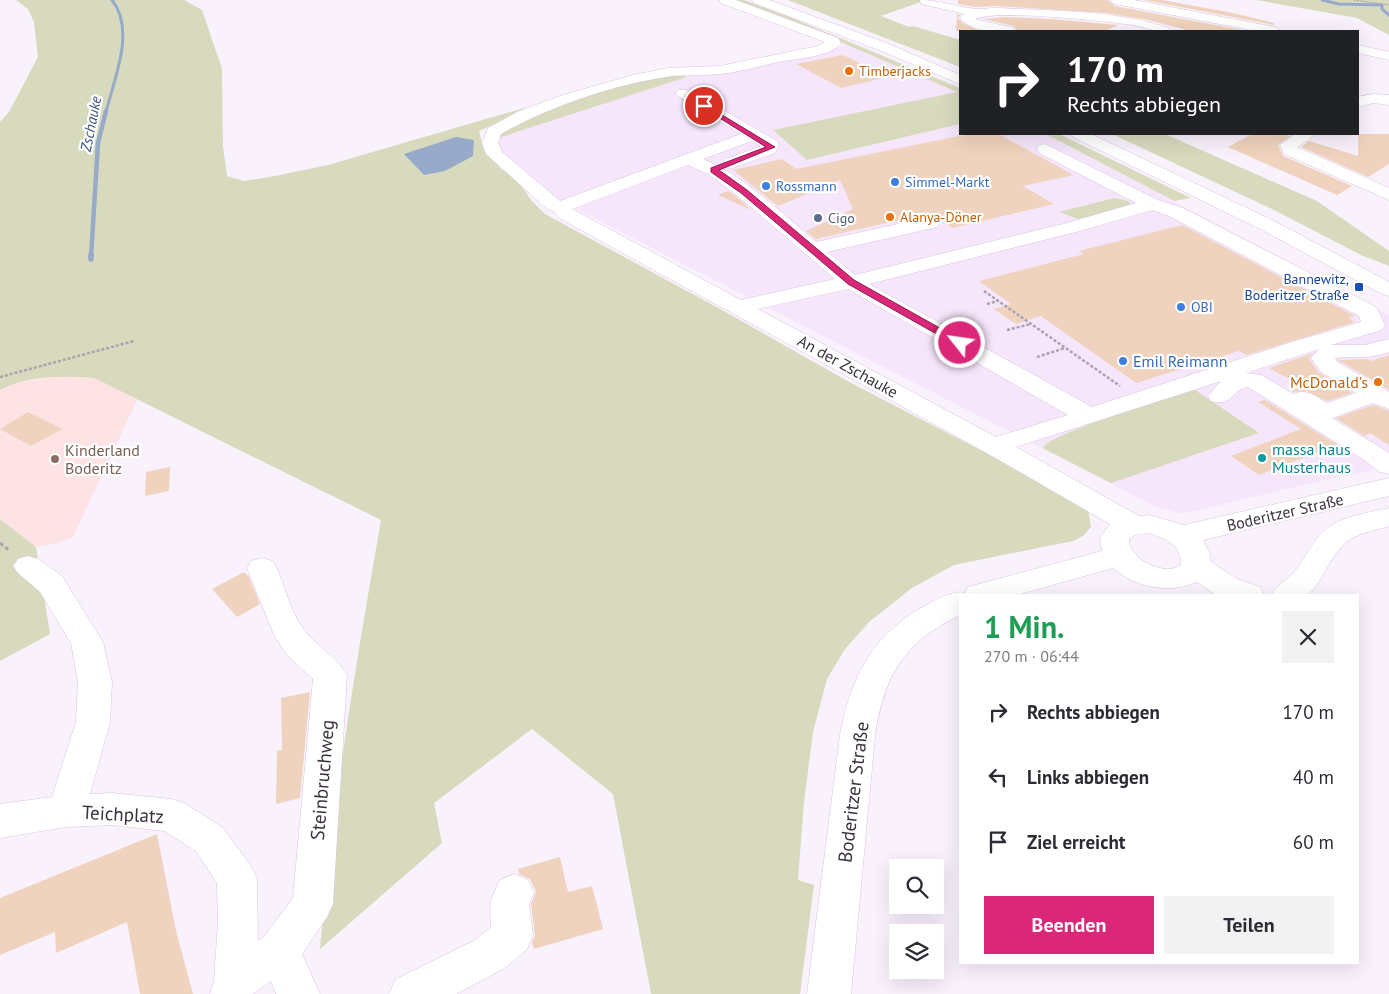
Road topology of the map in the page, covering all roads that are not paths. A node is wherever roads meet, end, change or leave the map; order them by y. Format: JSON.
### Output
{"nodes":[{"id":1,"x":725,"y":0,"type":"edge"},
{"id":2,"x":758,"y":0,"type":"edge"},
{"id":3,"x":775,"y":0,"type":"edge"},
{"id":4,"x":925,"y":1,"type":"edge"},
{"id":5,"x":1109,"y":2,"type":"edge"},
{"id":6,"x":1162,"y":8,"type":"junction"},
{"id":7,"x":977,"y":13,"type":"junction"},
{"id":8,"x":1180,"y":19,"type":"dead end"},
{"id":9,"x":1137,"y":25,"type":"edge"},
{"id":10,"x":1005,"y":30,"type":"edge"},
{"id":11,"x":1160,"y":30,"type":"edge"},
{"id":12,"x":1234,"y":30,"type":"edge"},
{"id":13,"x":1270,"y":30,"type":"edge"},
{"id":14,"x":1359,"y":49,"type":"edge"},
{"id":15,"x":1389,"y":56,"type":"edge"},
{"id":16,"x":690,"y":72,"type":"junction"},
{"id":17,"x":959,"y":72,"type":"edge"},
{"id":18,"x":719,"y":79,"type":"dead end"},
{"id":19,"x":959,"y":80,"type":"edge"},
{"id":20,"x":684,"y":94,"type":"dead end"},
{"id":21,"x":1389,"y":100,"type":"edge"},
{"id":22,"x":1359,"y":102,"type":"edge"},
{"id":23,"x":754,"y":135,"type":"junction"},
{"id":24,"x":1081,"y":135,"type":"edge"},
{"id":25,"x":1103,"y":135,"type":"edge"},
{"id":26,"x":1304,"y":135,"type":"edge"},
{"id":27,"x":1044,"y":149,"type":"dead end"},
{"id":28,"x":689,"y":158,"type":"junction"},
{"id":29,"x":714,"y":170,"type":"junction"},
{"id":30,"x":1384,"y":187,"type":"edge"},
{"id":31,"x":1152,"y":204,"type":"junction"},
{"id":32,"x":562,"y":208,"type":"junction"},
{"id":33,"x":909,"y":208,"type":"dead end"},
{"id":34,"x":942,"y":231,"type":"junction"},
{"id":35,"x":812,"y":249,"type":"junction"},
{"id":36,"x":973,"y":251,"type":"junction"},
{"id":37,"x":1389,"y":274,"type":"edge"},
{"id":38,"x":851,"y":282,"type":"junction"},
{"id":39,"x":1389,"y":290,"type":"edge"},
{"id":40,"x":740,"y":307,"type":"junction"},
{"id":41,"x":1358,"y":329,"type":"junction"},
{"id":42,"x":1387,"y":342,"type":"edge"},
{"id":43,"x":1287,"y":351,"type":"junction"},
{"id":44,"x":1249,"y":364,"type":"junction"},
{"id":45,"x":1220,"y":396,"type":"dead end"},
{"id":46,"x":1378,"y":400,"type":"edge"},
{"id":47,"x":1389,"y":410,"type":"edge"},
{"id":48,"x":1088,"y":416,"type":"junction"},
{"id":49,"x":994,"y":446,"type":"junction"},
{"id":50,"x":1388,"y":468,"type":"edge"},
{"id":51,"x":1389,"y":517,"type":"edge"},
{"id":52,"x":1134,"y":525,"type":"junction"},
{"id":53,"x":1180,"y":536,"type":"junction"},
{"id":54,"x":1119,"y":556,"type":"junction"},
{"id":55,"x":1196,"y":567,"type":"junction"},
{"id":56,"x":262,"y":568,"type":"dead end"},
{"id":57,"x":40,"y":575,"type":"dead end"},
{"id":58,"x":983,"y":594,"type":"edge"},
{"id":59,"x":1246,"y":594,"type":"edge"},
{"id":60,"x":1288,"y":594,"type":"edge"},
{"id":61,"x":959,"y":603,"type":"edge"},
{"id":62,"x":66,"y":811,"type":"junction"},
{"id":63,"x":8,"y":820,"type":"edge"},
{"id":64,"x":514,"y":893,"type":"dead end"},
{"id":65,"x":279,"y":951,"type":"junction"},
{"id":66,"x":233,"y":987,"type":"edge"},
{"id":67,"x":298,"y":994,"type":"edge"},
{"id":68,"x":411,"y":994,"type":"edge"},
{"id":69,"x":829,"y":994,"type":"edge"}],
"edges":[{"from":1,"to":16,"type":"street","name":"An der Zschauke"},
{"from":2,"to":19,"type":"street"},
{"from":3,"to":17,"type":"street"},
{"from":4,"to":7,"type":"street"},
{"from":5,"to":6,"type":"street"},
{"from":5,"to":9,"type":"street"},
{"from":6,"to":9,"type":"street"},
{"from":6,"to":13,"type":"street"},
{"from":7,"to":9,"type":"street"},
{"from":7,"to":10,"type":"street"},
{"from":8,"to":12,"type":"street"},
{"from":9,"to":11,"type":"street"},
{"from":14,"to":15,"type":"street"},
{"from":16,"to":18,"type":"street"},
{"from":16,"to":32,"type":"street","name":"An der Zschauke"},
{"from":20,"to":23,"type":"street"},
{"from":21,"to":22,"type":"street"},
{"from":23,"to":28,"type":"street"},
{"from":23,"to":29,"type":"street"},
{"from":24,"to":39,"type":"street"},
{"from":25,"to":37,"type":"street"},
{"from":26,"to":30,"type":"street"},
{"from":27,"to":31,"type":"street"},
{"from":28,"to":29,"type":"street"},
{"from":28,"to":32,"type":"street"},
{"from":29,"to":35,"type":"street"},
{"from":31,"to":36,"type":"street"},
{"from":31,"to":41,"type":"street"},
{"from":32,"to":40,"type":"street","name":"An der Zschauke"},
{"from":33,"to":34,"type":"street"},
{"from":34,"to":35,"type":"street"},
{"from":34,"to":36,"type":"street"},
{"from":35,"to":38,"type":"street"},
{"from":36,"to":38,"type":"street"},
{"from":38,"to":40,"type":"street"},
{"from":38,"to":48,"type":"street"},
{"from":40,"to":49,"type":"street","name":"An der Zschauke"},
{"from":41,"to":42,"type":"street"},
{"from":41,"to":43,"type":"street"},
{"from":42,"to":46,"type":"street"},
{"from":43,"to":44,"type":"street"},
{"from":43,"to":46,"type":"street"},
{"from":44,"to":46,"type":"street"},
{"from":44,"to":48,"type":"street"},
{"from":45,"to":50,"type":"street"},
{"from":46,"to":47,"type":"street"},
{"from":48,"to":49,"type":"street"},
{"from":49,"to":52,"type":"street","name":"An der Zschauke"},
{"from":50,"to":53,"type":"street","name":"Boderitzer Straße"},
{"from":51,"to":60,"type":"street"},
{"from":52,"to":53,"type":"street"},
{"from":52,"to":54,"type":"street"},
{"from":53,"to":55,"type":"street"},
{"from":54,"to":55,"type":"street"},
{"from":54,"to":58,"type":"street"},
{"from":55,"to":59,"type":"street"},
{"from":56,"to":65,"type":"street","name":"Steinbruchweg"},
{"from":57,"to":62,"type":"street"},
{"from":61,"to":69,"type":"street","name":"Boderitzer Straße"},
{"from":62,"to":63,"type":"street","name":"Teichplatz"},
{"from":62,"to":66,"type":"street","name":"Teichplatz"},
{"from":64,"to":68,"type":"street"},
{"from":65,"to":66,"type":"street","name":"Steinbruchweg"},
{"from":65,"to":67,"type":"street"}]}
